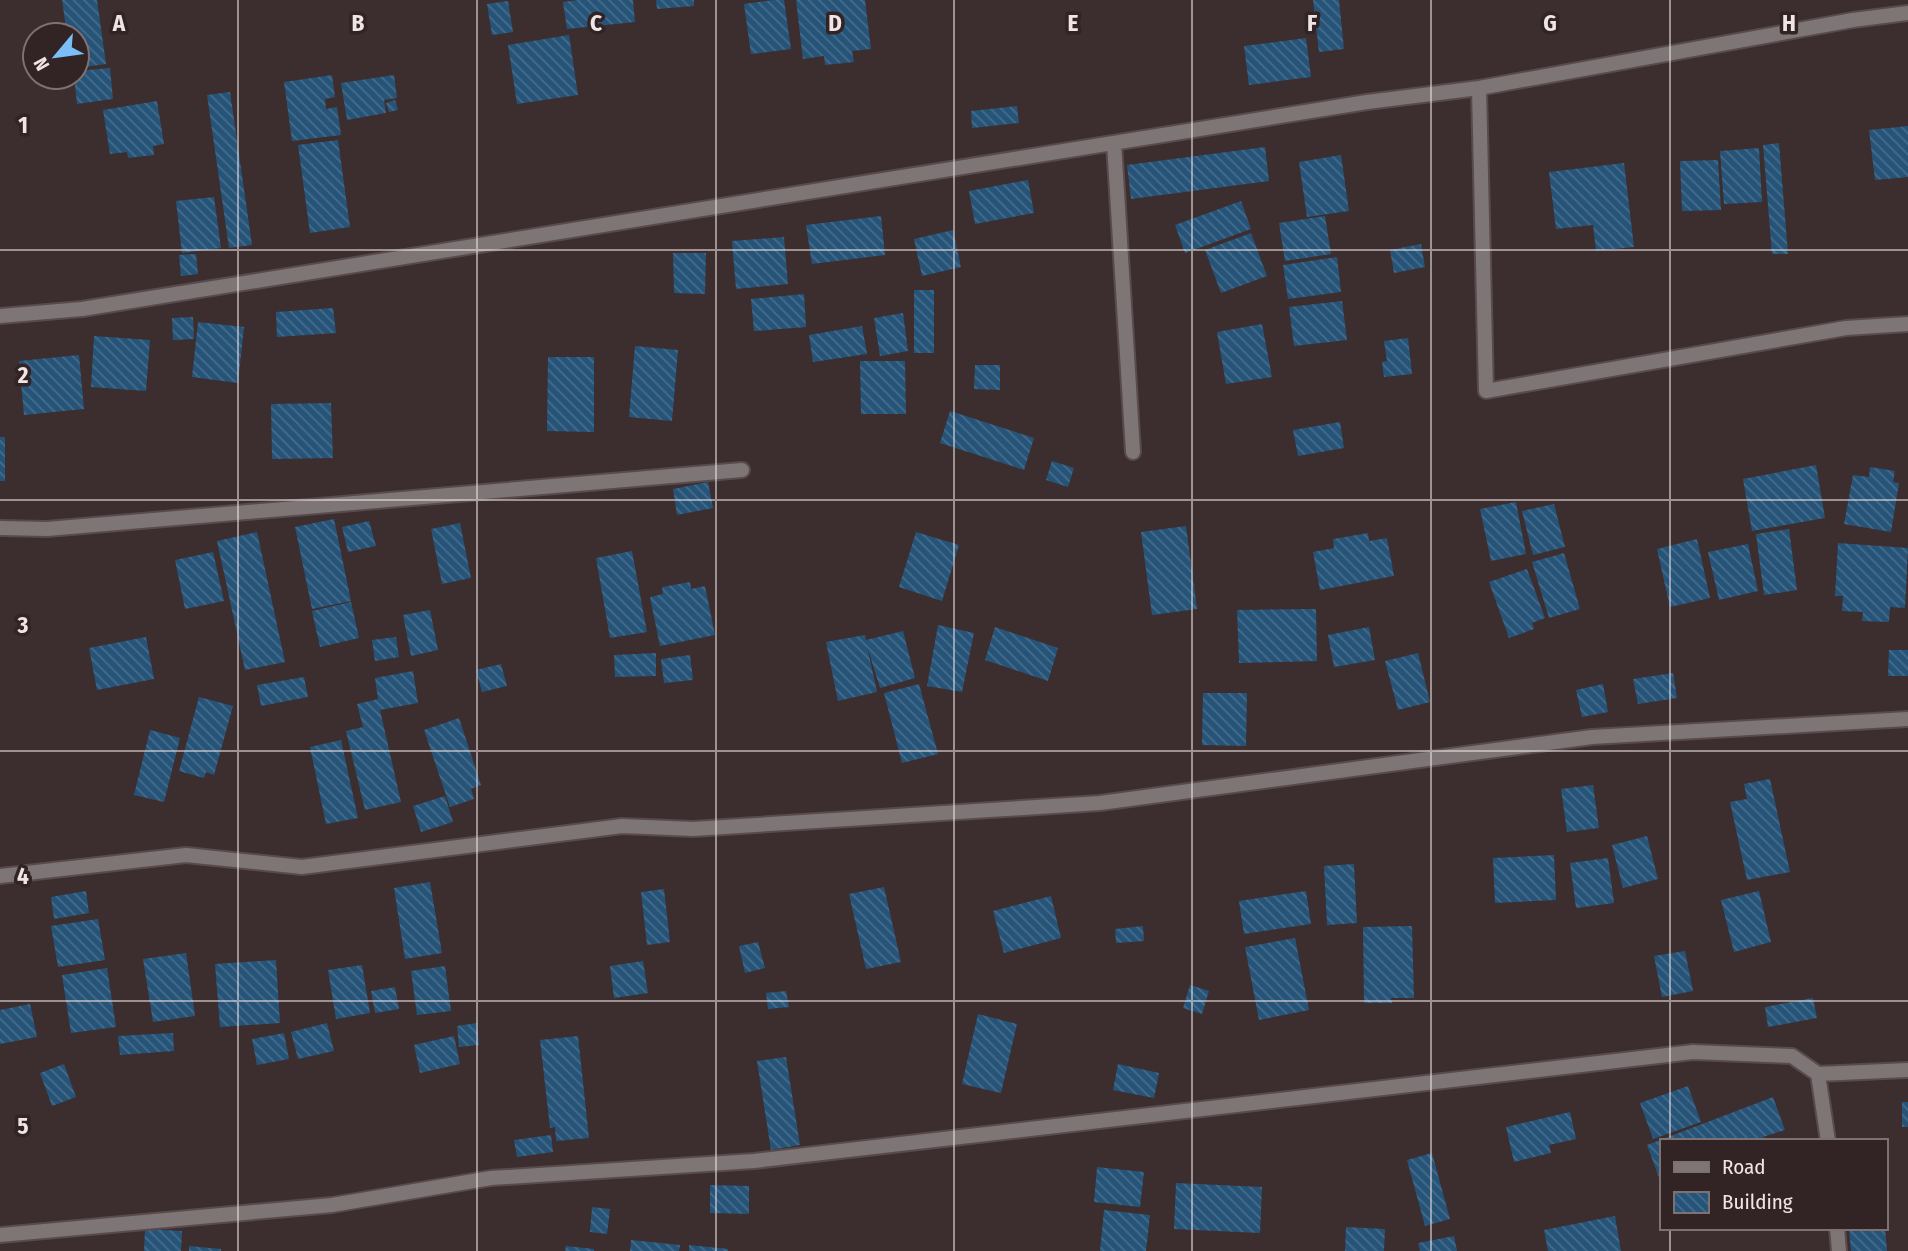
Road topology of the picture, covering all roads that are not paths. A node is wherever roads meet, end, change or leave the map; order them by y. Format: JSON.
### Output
{"nodes":[{"id":1,"x":1908,"y":13,"type":"edge"},
{"id":2,"x":1479,"y":88,"type":"junction"},
{"id":3,"x":1114,"y":143,"type":"junction"},
{"id":4,"x":0,"y":316,"type":"edge"},
{"id":5,"x":1908,"y":324,"type":"edge"},
{"id":6,"x":1133,"y":452,"type":"dead end"},
{"id":7,"x":742,"y":470,"type":"dead end"},
{"id":8,"x":0,"y":528,"type":"edge"},
{"id":9,"x":1908,"y":719,"type":"edge"},
{"id":10,"x":0,"y":876,"type":"edge"},
{"id":11,"x":1908,"y":1070,"type":"edge"},
{"id":12,"x":1818,"y":1074,"type":"junction"},
{"id":13,"x":1828,"y":1139,"type":"edge"},
{"id":14,"x":1837,"y":1230,"type":"edge"},
{"id":15,"x":0,"y":1235,"type":"edge"},
{"id":16,"x":1839,"y":1251,"type":"edge"}],
"edges":[{"from":1,"to":2,"type":"street"},
{"from":2,"to":3,"type":"street"},
{"from":2,"to":5,"type":"street"},
{"from":3,"to":4,"type":"street"},
{"from":3,"to":6,"type":"street"},
{"from":7,"to":8,"type":"street"},
{"from":9,"to":10,"type":"street"},
{"from":11,"to":12,"type":"street"},
{"from":12,"to":13,"type":"street"},
{"from":12,"to":15,"type":"street"},
{"from":14,"to":16,"type":"street"}]}
